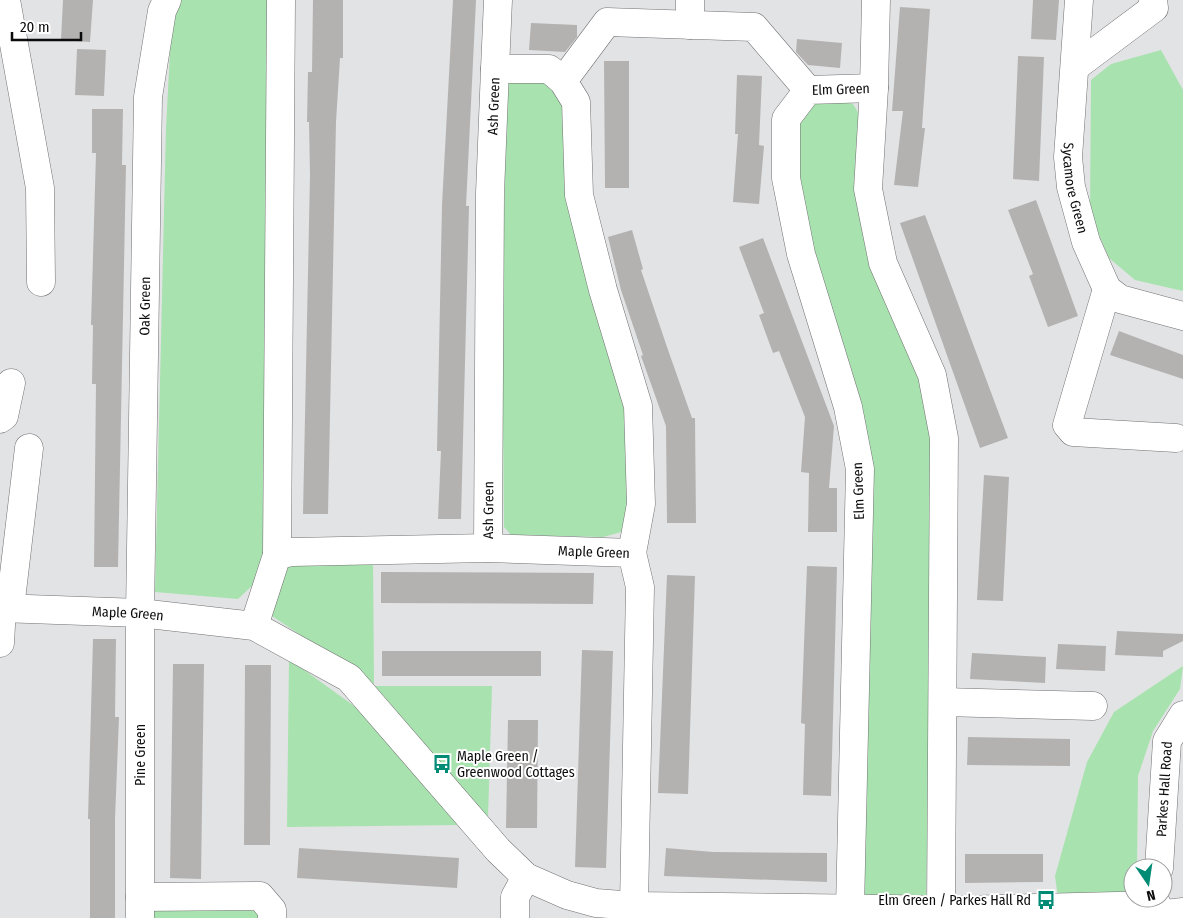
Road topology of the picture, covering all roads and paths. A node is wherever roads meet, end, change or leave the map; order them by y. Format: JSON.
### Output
{"nodes":[{"id":1,"x":6,"y":0,"type":"edge"},
{"id":2,"x":168,"y":0,"type":"edge"},
{"id":3,"x":281,"y":0,"type":"edge"},
{"id":4,"x":498,"y":0,"type":"edge"},
{"id":5,"x":876,"y":0,"type":"edge"},
{"id":6,"x":1079,"y":0,"type":"edge"},
{"id":7,"x":1154,"y":0,"type":"edge"},
{"id":8,"x":690,"y":12,"type":"edge"},
{"id":9,"x":1074,"y":67,"type":"junction"},
{"id":10,"x":495,"y":69,"type":"junction"},
{"id":11,"x":563,"y":81,"type":"junction"},
{"id":12,"x":874,"y":88,"type":"junction"},
{"id":13,"x":808,"y":90,"type":"junction"},
{"id":14,"x":42,"y":282,"type":"dead end"},
{"id":15,"x":1107,"y":289,"type":"junction"},
{"id":16,"x":1183,"y":316,"type":"edge"},
{"id":17,"x":11,"y":383,"type":"dead end"},
{"id":18,"x":0,"y":419,"type":"edge"},
{"id":19,"x":1176,"y":438,"type":"dead end"},
{"id":20,"x":29,"y":448,"type":"dead end"},
{"id":21,"x":488,"y":548,"type":"junction"},
{"id":22,"x":632,"y":552,"type":"junction"},
{"id":23,"x":277,"y":555,"type":"junction"},
{"id":24,"x":4,"y":608,"type":"edge"},
{"id":25,"x":140,"y":614,"type":"junction"},
{"id":26,"x":254,"y":626,"type":"junction"},
{"id":27,"x":0,"y":643,"type":"edge"},
{"id":28,"x":943,"y":702,"type":"junction"},
{"id":29,"x":1093,"y":706,"type":"dead end"},
{"id":30,"x":1183,"y":715,"type":"edge"},
{"id":31,"x":1160,"y":858,"type":"edge"},
{"id":32,"x":526,"y":877,"type":"junction"},
{"id":33,"x":634,"y":906,"type":"junction"},
{"id":34,"x":140,"y":907,"type":"edge"},
{"id":35,"x":850,"y":909,"type":"junction"},
{"id":36,"x":1162,"y":910,"type":"edge"},
{"id":37,"x":955,"y":913,"type":"edge"},
{"id":38,"x":272,"y":918,"type":"edge"},
{"id":39,"x":515,"y":918,"type":"edge"}],
"edges":[{"from":1,"to":14,"type":"street"},
{"from":2,"to":25,"type":"street","name":"Oak Green"},
{"from":3,"to":23,"type":"street"},
{"from":4,"to":10,"type":"street"},
{"from":5,"to":12,"type":"street"},
{"from":6,"to":9,"type":"street","name":"Sycamore Green"},
{"from":7,"to":9,"type":"street"},
{"from":8,"to":11,"type":"street"},
{"from":8,"to":13,"type":"street"},
{"from":9,"to":15,"type":"street","name":"Sycamore Green"},
{"from":10,"to":11,"type":"street","name":"Ash Green"},
{"from":10,"to":21,"type":"street","name":"Ash Green"},
{"from":11,"to":22,"type":"street","name":"Ash Green"},
{"from":12,"to":13,"type":"street","name":"Elm Green"},
{"from":12,"to":28,"type":"street","name":"Elm Green"},
{"from":13,"to":35,"type":"street","name":"Elm Green"},
{"from":15,"to":16,"type":"street"},
{"from":15,"to":19,"type":"street"},
{"from":17,"to":18,"type":"street"},
{"from":20,"to":24,"type":"street"},
{"from":21,"to":22,"type":"street","name":"Maple Green"},
{"from":21,"to":23,"type":"street","name":"Maple Green"},
{"from":22,"to":33,"type":"street","name":"Maple Green"},
{"from":23,"to":26,"type":"street"},
{"from":24,"to":25,"type":"street","name":"Maple Green"},
{"from":24,"to":27,"type":"street"},
{"from":25,"to":26,"type":"street","name":"Maple Green"},
{"from":25,"to":34,"type":"street","name":"Pine Green"},
{"from":26,"to":32,"type":"street","name":"Maple Green"},
{"from":28,"to":29,"type":"street"},
{"from":28,"to":37,"type":"street","name":"Elm Green"},
{"from":30,"to":31,"type":"street","name":"Parkes Hall Road"},
{"from":32,"to":33,"type":"street","name":"Maple Green"},
{"from":32,"to":39,"type":"street"},
{"from":33,"to":35,"type":"street","name":"Maple Green"},
{"from":34,"to":38,"type":"street","name":"Pine Green"},
{"from":35,"to":37,"type":"street"},
{"from":36,"to":37,"type":"street"}]}
